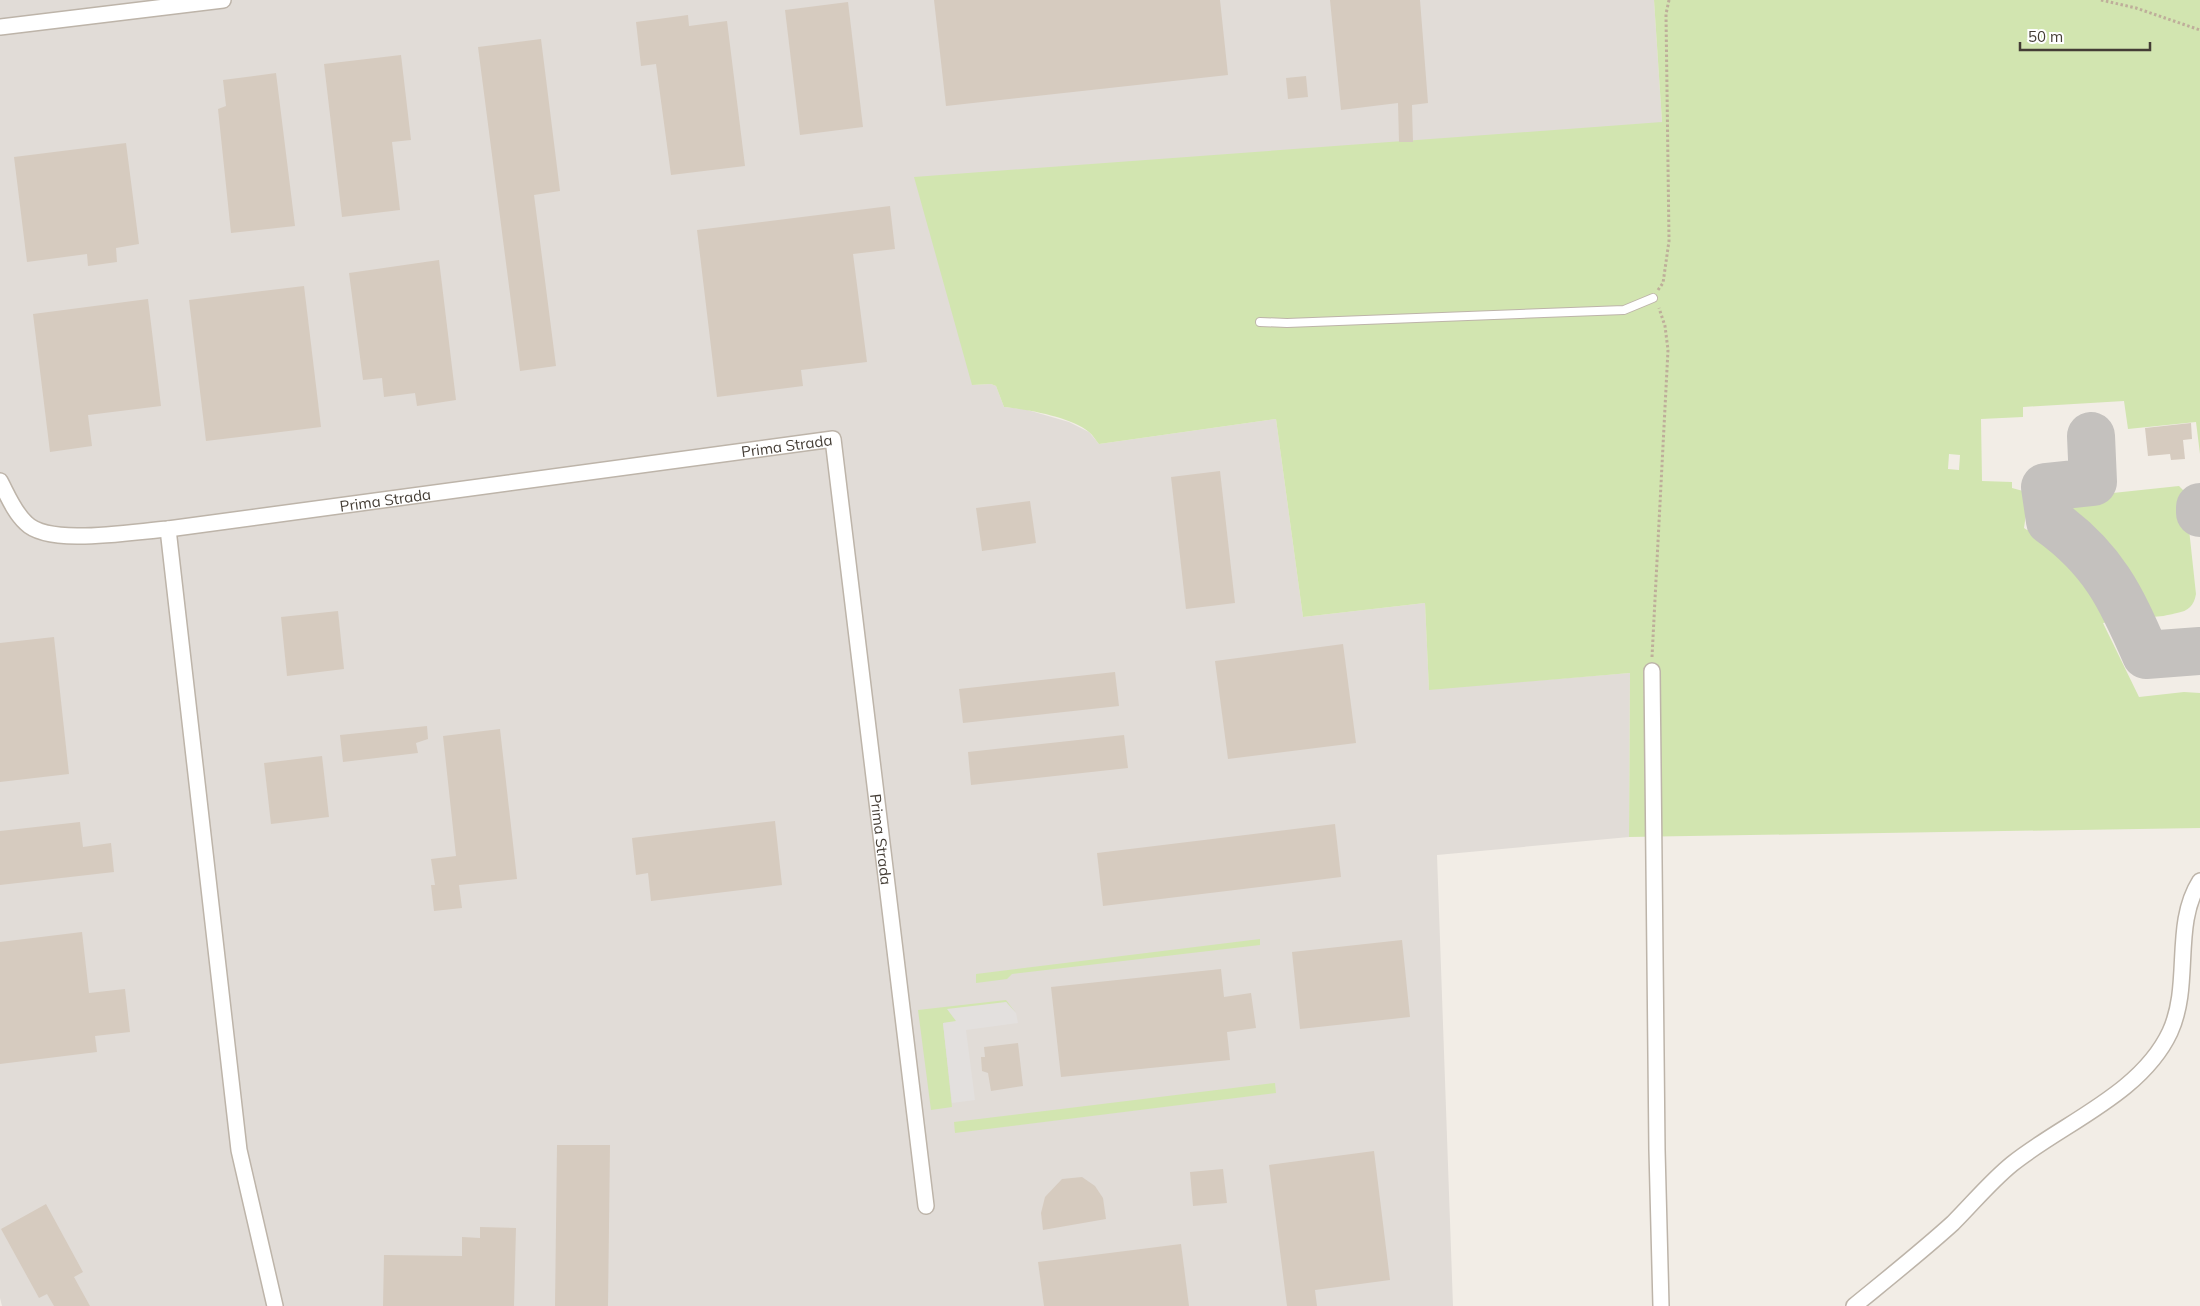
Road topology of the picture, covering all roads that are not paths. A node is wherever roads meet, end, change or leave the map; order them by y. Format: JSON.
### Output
{"nodes":[{"id":1,"x":223,"y":0,"type":"edge"},
{"id":2,"x":0,"y":27,"type":"edge"},
{"id":3,"x":1653,"y":298,"type":"road end"},
{"id":4,"x":1260,"y":322,"type":"dead end"},
{"id":5,"x":0,"y":480,"type":"edge"},
{"id":6,"x":168,"y":529,"type":"junction"},
{"id":7,"x":1652,"y":670,"type":"road end"},
{"id":8,"x":2200,"y":881,"type":"edge"},
{"id":9,"x":926,"y":1206,"type":"dead end"},
{"id":10,"x":275,"y":1306,"type":"edge"},
{"id":11,"x":1661,"y":1306,"type":"edge"},
{"id":12,"x":1854,"y":1306,"type":"edge"}],
"edges":[{"from":1,"to":2,"type":"street"},
{"from":3,"to":4,"type":"lane"},
{"from":5,"to":6,"type":"street","name":"Prima Strada"},
{"from":6,"to":9,"type":"street","name":"Prima Strada"},
{"from":6,"to":10,"type":"street"},
{"from":7,"to":11,"type":"street"},
{"from":8,"to":12,"type":"street"}]}
